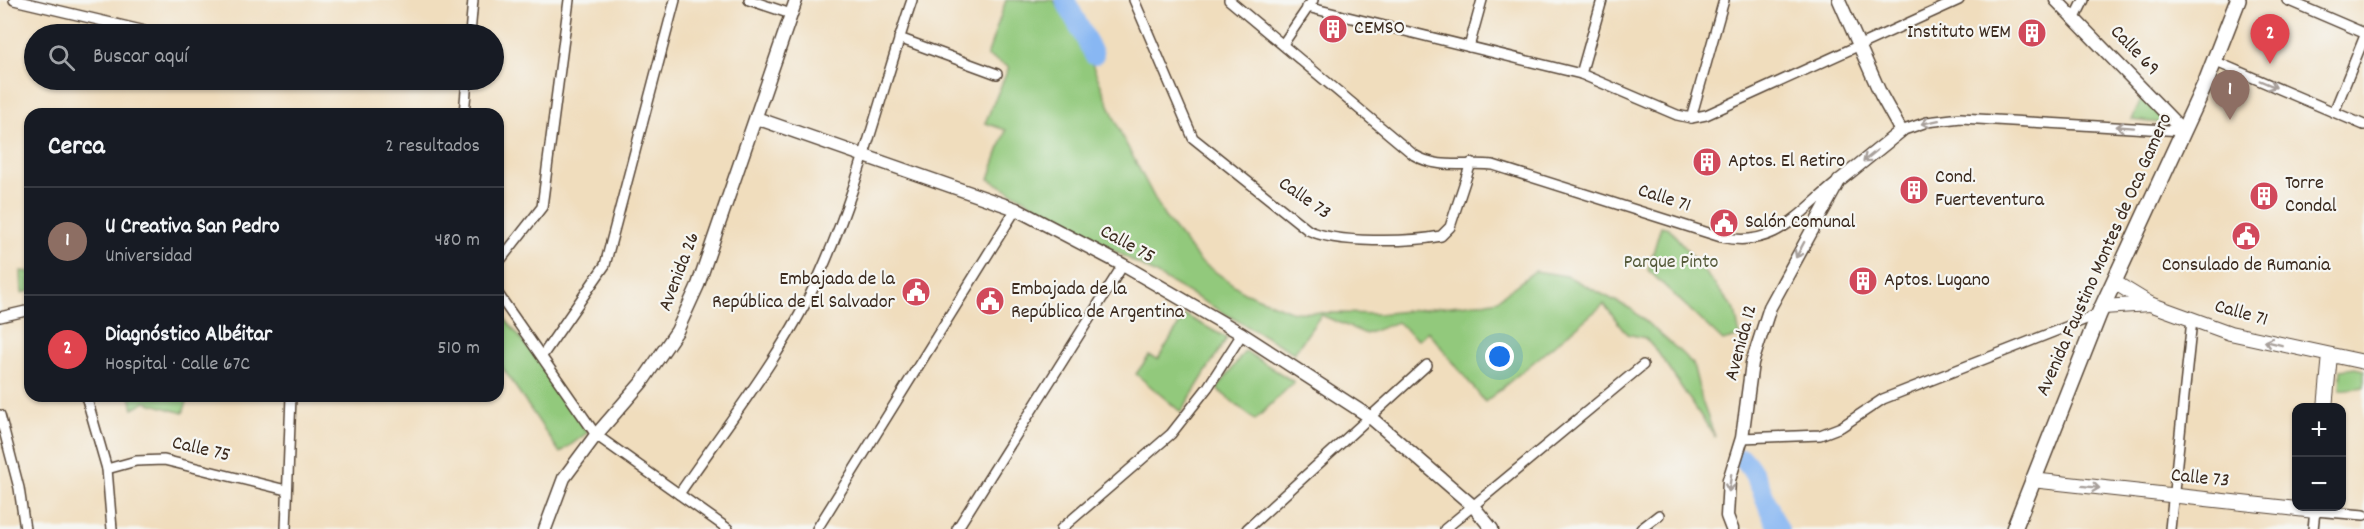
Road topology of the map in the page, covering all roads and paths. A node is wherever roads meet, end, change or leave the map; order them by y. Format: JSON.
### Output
{"nodes":[{"id":1,"x":14,"y":0,"type":"edge"},
{"id":2,"x":473,"y":0,"type":"edge"},
{"id":3,"x":569,"y":0,"type":"edge"},
{"id":4,"x":675,"y":0,"type":"edge"},
{"id":5,"x":749,"y":0,"type":"edge"},
{"id":6,"x":796,"y":0,"type":"edge"},
{"id":7,"x":912,"y":0,"type":"edge"},
{"id":8,"x":1134,"y":0,"type":"edge"},
{"id":9,"x":1229,"y":0,"type":"edge"},
{"id":10,"x":1482,"y":0,"type":"edge"},
{"id":11,"x":1602,"y":0,"type":"edge"},
{"id":12,"x":1724,"y":0,"type":"edge"},
{"id":13,"x":1839,"y":0,"type":"edge"},
{"id":14,"x":1959,"y":0,"type":"edge"},
{"id":15,"x":2056,"y":0,"type":"edge"},
{"id":16,"x":2084,"y":0,"type":"edge"},
{"id":17,"x":2238,"y":0,"type":"edge"},
{"id":18,"x":2288,"y":0,"type":"edge"},
{"id":19,"x":1310,"y":3,"type":"edge"},
{"id":20,"x":791,"y":14,"type":"junction"},
{"id":21,"x":2075,"y":18,"type":"junction"},
{"id":22,"x":116,"y":24,"type":"edge"},
{"id":23,"x":471,"y":24,"type":"edge"},
{"id":24,"x":2364,"y":33,"type":"edge"},
{"id":25,"x":899,"y":38,"type":"junction"},
{"id":26,"x":2364,"y":38,"type":"edge"},
{"id":27,"x":1282,"y":45,"type":"junction"},
{"id":28,"x":1469,"y":46,"type":"junction"},
{"id":29,"x":1858,"y":46,"type":"junction"},
{"id":30,"x":2214,"y":62,"type":"junction"},
{"id":31,"x":997,"y":74,"type":"dead end"},
{"id":32,"x":1581,"y":74,"type":"junction"},
{"id":33,"x":466,"y":90,"type":"edge"},
{"id":34,"x":465,"y":108,"type":"edge"},
{"id":35,"x":2334,"y":112,"type":"junction"},
{"id":36,"x":756,"y":118,"type":"junction"},
{"id":37,"x":1691,"y":118,"type":"junction"},
{"id":38,"x":2364,"y":125,"type":"edge"},
{"id":39,"x":1901,"y":131,"type":"junction"},
{"id":40,"x":2183,"y":131,"type":"junction"},
{"id":41,"x":863,"y":155,"type":"junction"},
{"id":42,"x":1471,"y":163,"type":"junction"},
{"id":43,"x":1839,"y":181,"type":"junction"},
{"id":44,"x":1016,"y":209,"type":"junction"},
{"id":45,"x":504,"y":255,"type":"edge"},
{"id":46,"x":1123,"y":265,"type":"junction"},
{"id":47,"x":2114,"y":282,"type":"junction"},
{"id":48,"x":504,"y":302,"type":"edge"},
{"id":49,"x":2150,"y":304,"type":"junction"},
{"id":50,"x":2101,"y":310,"type":"junction"},
{"id":51,"x":24,"y":311,"type":"edge"},
{"id":52,"x":0,"y":317,"type":"edge"},
{"id":53,"x":2192,"y":320,"type":"junction"},
{"id":54,"x":1242,"y":334,"type":"junction"},
{"id":55,"x":2331,"y":355,"type":"junction"},
{"id":56,"x":542,"y":356,"type":"junction"},
{"id":57,"x":2364,"y":362,"type":"edge"},
{"id":58,"x":1427,"y":365,"type":"dead end"},
{"id":59,"x":1643,"y":365,"type":"dead end"},
{"id":60,"x":88,"y":402,"type":"edge"},
{"id":61,"x":291,"y":402,"type":"edge"},
{"id":62,"x":2326,"y":403,"type":"edge"},
{"id":63,"x":0,"y":415,"type":"edge"},
{"id":64,"x":1370,"y":417,"type":"junction"},
{"id":65,"x":596,"y":435,"type":"junction"},
{"id":66,"x":1742,"y":438,"type":"junction"},
{"id":67,"x":107,"y":469,"type":"junction"},
{"id":68,"x":2032,"y":480,"type":"junction"},
{"id":69,"x":286,"y":490,"type":"junction"},
{"id":70,"x":680,"y":494,"type":"junction"},
{"id":71,"x":2174,"y":496,"type":"junction"},
{"id":72,"x":1473,"y":506,"type":"junction"},
{"id":73,"x":2292,"y":507,"type":"edge"},
{"id":74,"x":2315,"y":511,"type":"edge"},
{"id":75,"x":2331,"y":511,"type":"edge"},
{"id":76,"x":1659,"y":515,"type":"dead end"},
{"id":77,"x":2364,"y":515,"type":"edge"},
{"id":78,"x":2017,"y":527,"type":"edge"},
{"id":79,"x":960,"y":528,"type":"edge"},
{"id":80,"x":25,"y":529,"type":"edge"},
{"id":81,"x":112,"y":529,"type":"edge"},
{"id":82,"x":286,"y":529,"type":"edge"},
{"id":83,"x":545,"y":529,"type":"edge"},
{"id":84,"x":728,"y":529,"type":"edge"},
{"id":85,"x":817,"y":529,"type":"edge"},
{"id":86,"x":1061,"y":529,"type":"edge"},
{"id":87,"x":1247,"y":529,"type":"edge"},
{"id":88,"x":1445,"y":529,"type":"edge"},
{"id":89,"x":1492,"y":529,"type":"edge"},
{"id":90,"x":1641,"y":529,"type":"edge"},
{"id":91,"x":1732,"y":529,"type":"edge"},
{"id":92,"x":2170,"y":529,"type":"edge"},
{"id":93,"x":2313,"y":529,"type":"edge"}],
"edges":[{"from":1,"to":22,"type":"street"},
{"from":2,"to":23,"type":"street"},
{"from":3,"to":45,"type":"street"},
{"from":4,"to":56,"type":"street"},
{"from":5,"to":20,"type":"street"},
{"from":6,"to":20,"type":"street","name":"Avenida 26"},
{"from":7,"to":25,"type":"street"},
{"from":8,"to":42,"type":"street","name":"Calle 73"},
{"from":9,"to":27,"type":"street","name":"Calle 71"},
{"from":10,"to":28,"type":"street"},
{"from":11,"to":32,"type":"street"},
{"from":12,"to":37,"type":"street"},
{"from":13,"to":29,"type":"street"},
{"from":14,"to":29,"type":"street"},
{"from":15,"to":21,"type":"street","name":"Calle 69"},
{"from":16,"to":21,"type":"street"},
{"from":17,"to":30,"type":"highway","name":"Avenida Faustino Montes de Oca Gamero"},
{"from":18,"to":24,"type":"street"},
{"from":19,"to":27,"type":"street"},
{"from":19,"to":28,"type":"street"},
{"from":20,"to":36,"type":"street","name":"Avenida 26"},
{"from":21,"to":40,"type":"street","name":"Calle 69"},
{"from":25,"to":31,"type":"street"},
{"from":25,"to":41,"type":"street"},
{"from":26,"to":35,"type":"street"},
{"from":27,"to":42,"type":"street","name":"Calle 71"},
{"from":28,"to":32,"type":"street"},
{"from":29,"to":37,"type":"street"},
{"from":29,"to":39,"type":"street"},
{"from":30,"to":35,"type":"street","one_way":true},
{"from":30,"to":40,"type":"highway","name":"Avenida Faustino Montes de Oca Gamero"},
{"from":32,"to":37,"type":"street"},
{"from":33,"to":34,"type":"street"},
{"from":35,"to":38,"type":"street"},
{"from":36,"to":41,"type":"street","name":"Calle 75"},
{"from":36,"to":65,"type":"street","name":"Avenida 26"},
{"from":40,"to":39,"type":"street","name":"Calle 71","one_way":true},
{"from":39,"to":43,"type":"street","name":"Calle 71","one_way":true},
{"from":40,"to":47,"type":"highway","name":"Avenida Faustino Montes de Oca Gamero"},
{"from":41,"to":44,"type":"street","name":"Calle 75"},
{"from":41,"to":70,"type":"street"},
{"from":42,"to":43,"type":"street","name":"Calle 71"},
{"from":43,"to":66,"type":"street","name":"Avenida 12","one_way":true},
{"from":44,"to":46,"type":"street","name":"Calle 75"},
{"from":44,"to":85,"type":"street"},
{"from":46,"to":54,"type":"street","name":"Calle 75"},
{"from":46,"to":79,"type":"street"},
{"from":47,"to":49,"type":"main road","name":"Calle 71"},
{"from":47,"to":50,"type":"highway","name":"Avenida Faustino Montes de Oca Gamero"},
{"from":48,"to":56,"type":"street"},
{"from":49,"to":50,"type":"main road"},
{"from":49,"to":53,"type":"main road","name":"Calle 71"},
{"from":50,"to":66,"type":"street"},
{"from":50,"to":68,"type":"highway","name":"Avenida Faustino Montes de Oca Gamero"},
{"from":51,"to":52,"type":"street"},
{"from":55,"to":53,"type":"main road","name":"Calle 71","one_way":true},
{"from":53,"to":71,"type":"street"},
{"from":54,"to":64,"type":"street","name":"Calle 75"},
{"from":54,"to":86,"type":"street"},
{"from":55,"to":57,"type":"main road","name":"Calle 71"},
{"from":55,"to":62,"type":"main road"},
{"from":56,"to":65,"type":"street"},
{"from":58,"to":64,"type":"street"},
{"from":59,"to":72,"type":"street"},
{"from":60,"to":67,"type":"street"},
{"from":61,"to":69,"type":"street"},
{"from":63,"to":80,"type":"street"},
{"from":64,"to":72,"type":"street","name":"Calle 75"},
{"from":64,"to":87,"type":"street"},
{"from":65,"to":70,"type":"street"},
{"from":65,"to":83,"type":"street","name":"Avenida 26"},
{"from":66,"to":91,"type":"street","name":"Avenida 12","one_way":true},
{"from":67,"to":69,"type":"street","name":"Calle 75"},
{"from":67,"to":81,"type":"street"},
{"from":68,"to":71,"type":"main road","name":"Calle 73","one_way":true},
{"from":68,"to":78,"type":"highway","name":"Avenida Faustino Montes de Oca Gamero"},
{"from":69,"to":82,"type":"street"},
{"from":70,"to":84,"type":"street"},
{"from":71,"to":73,"type":"main road","name":"Calle 73"},
{"from":71,"to":92,"type":"street"},
{"from":72,"to":88,"type":"street"},
{"from":72,"to":89,"type":"street","name":"Calle 75"},
{"from":74,"to":93,"type":"street"},
{"from":75,"to":77,"type":"street","name":"Calle 73"},
{"from":76,"to":90,"type":"street"}]}
